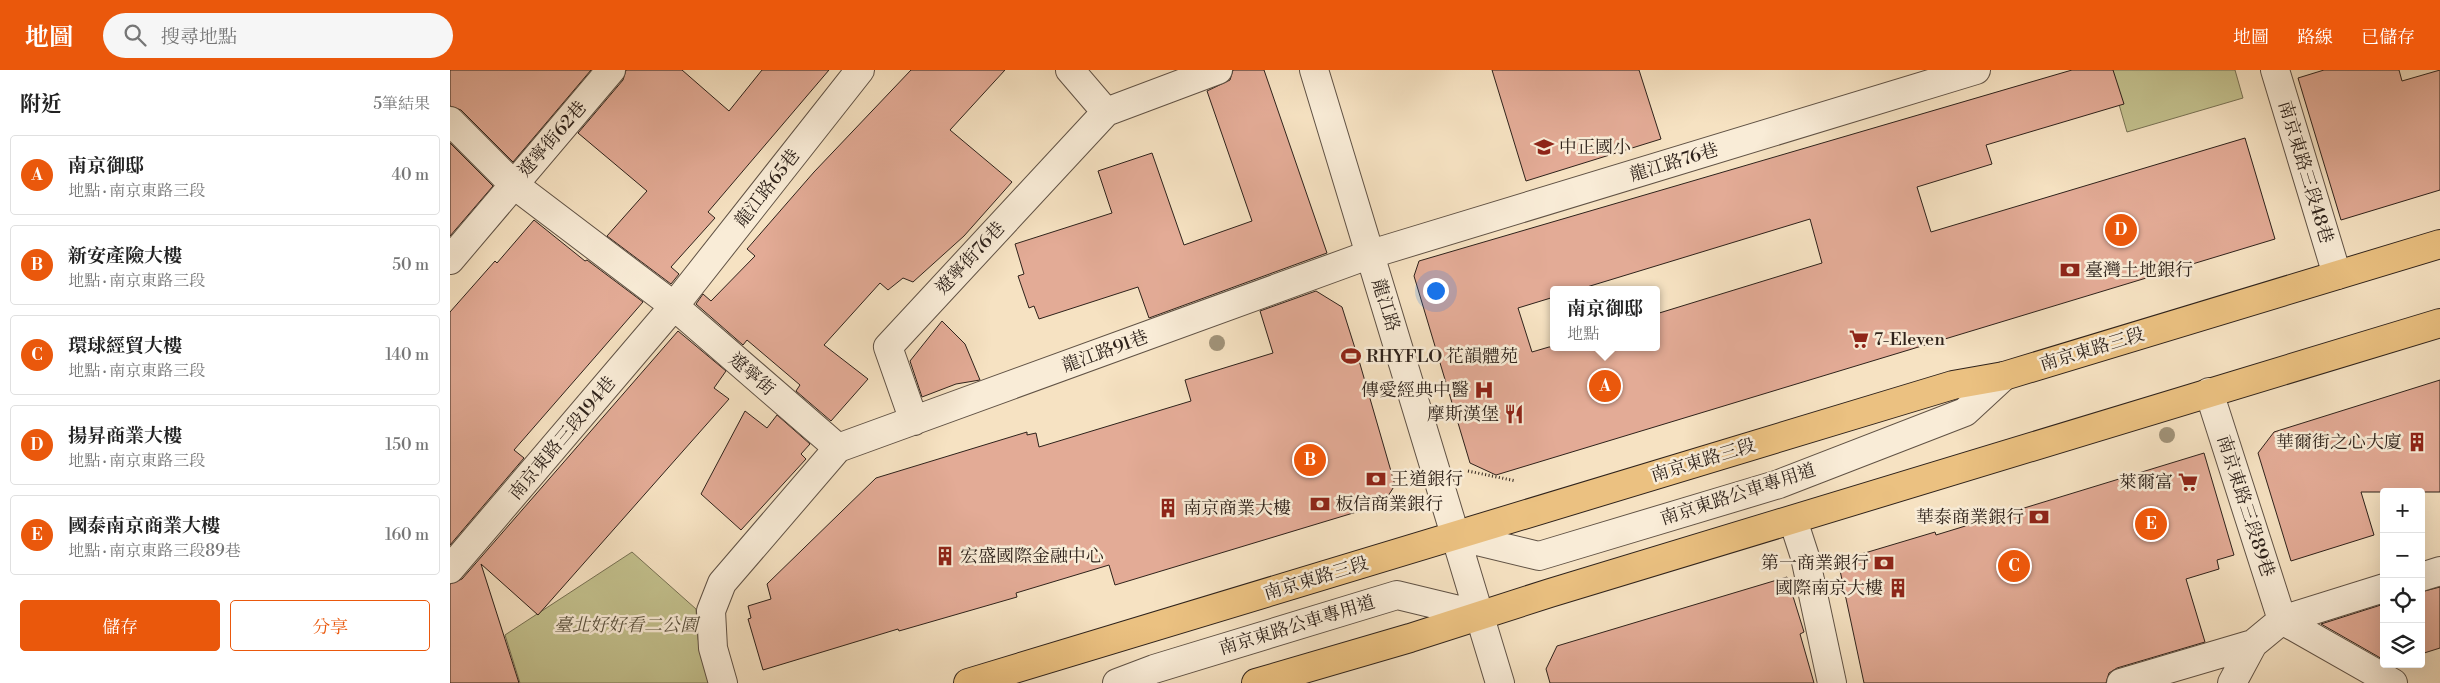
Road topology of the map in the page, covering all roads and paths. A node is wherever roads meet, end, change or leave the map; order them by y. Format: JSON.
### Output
{"nodes":[{"id":1,"x":611,"y":70,"type":"edge"},
{"id":2,"x":860,"y":70,"type":"edge"},
{"id":3,"x":1070,"y":70,"type":"edge"},
{"id":4,"x":1218,"y":70,"type":"edge"},
{"id":5,"x":1314,"y":70,"type":"edge"},
{"id":6,"x":1976,"y":70,"type":"edge"},
{"id":7,"x":2275,"y":70,"type":"edge"},
{"id":8,"x":1106,"y":112,"type":"junction"},
{"id":9,"x":450,"y":121,"type":"edge"},
{"id":10,"x":513,"y":184,"type":"junction"},
{"id":11,"x":2440,"y":244,"type":"edge"},
{"id":12,"x":1371,"y":254,"type":"junction"},
{"id":13,"x":450,"y":260,"type":"edge"},
{"id":14,"x":2337,"y":275,"type":"junction"},
{"id":15,"x":674,"y":306,"type":"junction"},
{"id":16,"x":2440,"y":323,"type":"edge"},
{"id":17,"x":2004,"y":376,"type":"junction"},
{"id":18,"x":2209,"y":392,"type":"junction"},
{"id":19,"x":914,"y":420,"type":"junction"},
{"id":20,"x":838,"y":448,"type":"junction"},
{"id":21,"x":1468,"y":471,"type":"dead end"},
{"id":22,"x":1516,"y":481,"type":"dead end"},
{"id":23,"x":1793,"y":520,"type":"junction"},
{"id":24,"x":1456,"y":536,"type":"junction"},
{"id":25,"x":450,"y":569,"type":"edge"},
{"id":26,"x":2440,"y":571,"type":"edge"},
{"id":27,"x":2425,"y":576,"type":"edge"},
{"id":28,"x":2380,"y":589,"type":"edge"},
{"id":29,"x":1480,"y":615,"type":"junction"},
{"id":30,"x":2282,"y":620,"type":"junction"},
{"id":31,"x":2254,"y":644,"type":"junction"},
{"id":32,"x":723,"y":683,"type":"edge"},
{"id":33,"x":968,"y":683,"type":"edge"},
{"id":34,"x":1117,"y":683,"type":"edge"},
{"id":35,"x":1256,"y":683,"type":"edge"},
{"id":36,"x":1500,"y":683,"type":"edge"},
{"id":37,"x":1832,"y":683,"type":"edge"},
{"id":38,"x":2121,"y":683,"type":"edge"},
{"id":39,"x":2232,"y":683,"type":"edge"},
{"id":40,"x":2393,"y":683,"type":"edge"}],
"edges":[{"from":1,"to":10,"type":"street","name":"遼寧街62巷"},
{"from":2,"to":15,"type":"street","name":"龍江路65巷"},
{"from":3,"to":8,"type":"street"},
{"from":4,"to":8,"type":"street"},
{"from":5,"to":12,"type":"street","name":"龍江路"},
{"from":6,"to":12,"type":"street","name":"龍江路76巷"},
{"from":7,"to":14,"type":"street","name":"南京東路三段48巷"},
{"from":8,"to":19,"type":"street","name":"遼寧街76巷"},
{"from":9,"to":10,"type":"street","name":"遼寧街"},
{"from":10,"to":13,"type":"street","name":"遼寧街62巷"},
{"from":10,"to":15,"type":"street","name":"遼寧街"},
{"from":11,"to":14,"type":"main road","name":"南京東路三段"},
{"from":12,"to":19,"type":"street","name":"龍江路91巷"},
{"from":12,"to":24,"type":"street","name":"龍江路"},
{"from":14,"to":17,"type":"main road","name":"南京東路三段"},
{"from":15,"to":20,"type":"street","name":"遼寧街"},
{"from":15,"to":25,"type":"street","name":"南京東路三段194巷"},
{"from":16,"to":18,"type":"main road"},
{"from":17,"to":24,"type":"main road","name":"南京東路三段"},
{"from":17,"to":24,"type":"street","name":"南京東路公車專用道"},
{"from":18,"to":23,"type":"main road"},
{"from":18,"to":30,"type":"street","name":"南京東路三段89巷"},
{"from":19,"to":20,"type":"street","name":"龍江路91巷"},
{"from":20,"to":32,"type":"street"},
{"from":21,"to":22,"type":"path"},
{"from":23,"to":29,"type":"main road"},
{"from":23,"to":37,"type":"street"},
{"from":24,"to":29,"type":"street","name":"龍江路"},
{"from":24,"to":33,"type":"main road","name":"南京東路三段"},
{"from":26,"to":27,"type":"street"},
{"from":28,"to":30,"type":"street"},
{"from":29,"to":34,"type":"street","name":"南京東路公車專用道"},
{"from":29,"to":35,"type":"main road"},
{"from":29,"to":36,"type":"street","name":"龍江路"},
{"from":30,"to":31,"type":"street"},
{"from":30,"to":40,"type":"street"},
{"from":31,"to":38,"type":"street"},
{"from":31,"to":39,"type":"street"}]}
